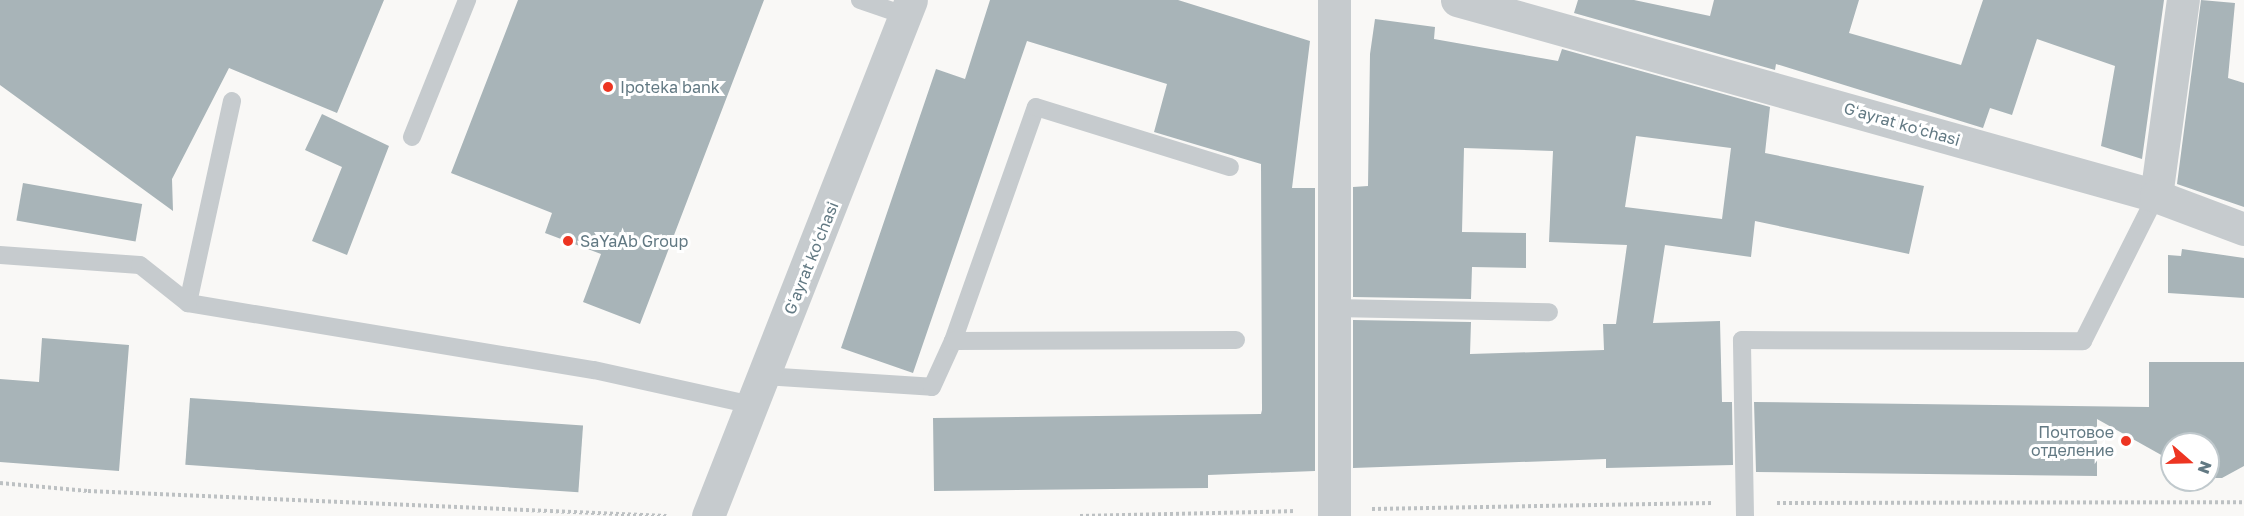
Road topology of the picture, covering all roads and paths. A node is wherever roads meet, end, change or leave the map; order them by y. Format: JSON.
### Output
{"nodes":[{"id":1,"x":467,"y":0,"type":"edge"},
{"id":2,"x":860,"y":0,"type":"edge"},
{"id":3,"x":1334,"y":0,"type":"edge"},
{"id":4,"x":1457,"y":0,"type":"edge"},
{"id":5,"x":2183,"y":0,"type":"edge"},
{"id":6,"x":909,"y":8,"type":"edge"},
{"id":7,"x":1528,"y":9,"type":"edge"},
{"id":8,"x":232,"y":101,"type":"dead end"},
{"id":9,"x":412,"y":137,"type":"dead end"},
{"id":10,"x":1230,"y":167,"type":"dead end"},
{"id":11,"x":2156,"y":196,"type":"junction"},
{"id":12,"x":2244,"y":228,"type":"edge"},
{"id":13,"x":0,"y":255,"type":"edge"},
{"id":14,"x":188,"y":303,"type":"junction"},
{"id":15,"x":1334,"y":308,"type":"junction"},
{"id":16,"x":1549,"y":312,"type":"dead end"},
{"id":17,"x":1236,"y":340,"type":"dead end"},
{"id":18,"x":953,"y":341,"type":"junction"},
{"id":19,"x":758,"y":390,"type":"junction"},
{"id":20,"x":0,"y":483,"type":"edge"},
{"id":21,"x":2244,"y":502,"type":"edge"},
{"id":22,"x":1745,"y":510,"type":"edge"},
{"id":23,"x":1334,"y":513,"type":"edge"},
{"id":24,"x":666,"y":516,"type":"edge"},
{"id":25,"x":708,"y":516,"type":"edge"},
{"id":26,"x":1080,"y":516,"type":"edge"}],
"edges":[{"from":1,"to":9,"type":"lane"},
{"from":2,"to":6,"type":"lane"},
{"from":3,"to":15,"type":"street"},
{"from":4,"to":7,"type":"street","name":"Gʻayrat koʻchasi"},
{"from":5,"to":11,"type":"street"},
{"from":6,"to":19,"type":"street","name":"Gʻayrat koʻchasi"},
{"from":7,"to":11,"type":"street","name":"Gʻayrat koʻchasi"},
{"from":8,"to":14,"type":"lane"},
{"from":10,"to":18,"type":"lane"},
{"from":11,"to":12,"type":"street","name":"Gʻayrat koʻchasi"},
{"from":11,"to":22,"type":"lane"},
{"from":13,"to":14,"type":"lane"},
{"from":14,"to":19,"type":"lane"},
{"from":15,"to":16,"type":"lane"},
{"from":15,"to":23,"type":"street"},
{"from":17,"to":18,"type":"lane"},
{"from":18,"to":19,"type":"lane"},
{"from":19,"to":25,"type":"street","name":"Gʻayrat koʻchasi"},
{"from":20,"to":24,"type":"path"},
{"from":21,"to":22,"type":"path"},
{"from":22,"to":23,"type":"path"},
{"from":23,"to":26,"type":"path"}]}
